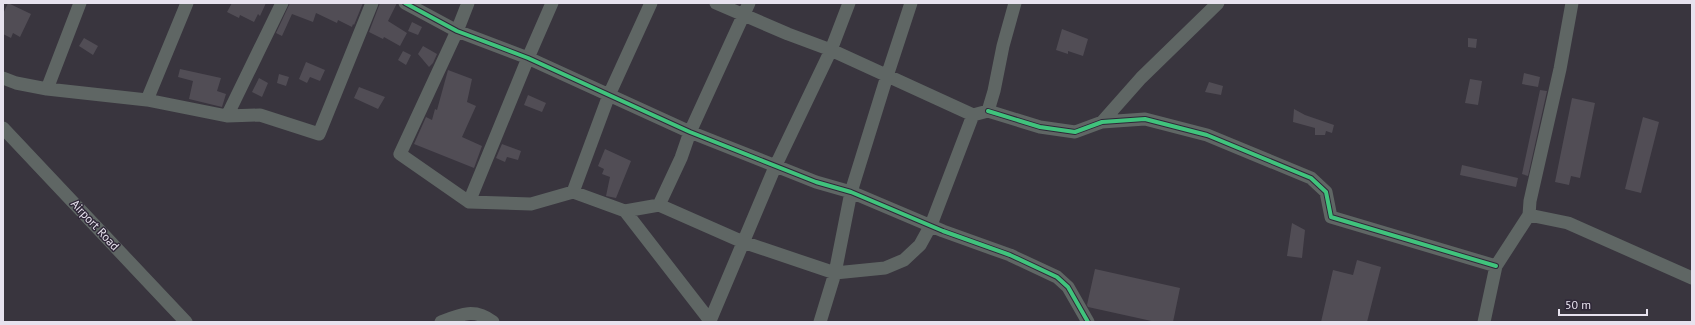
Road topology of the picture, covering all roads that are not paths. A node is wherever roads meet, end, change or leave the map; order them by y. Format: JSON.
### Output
{"nodes":[{"id":1,"x":80,"y":3,"type":"edge"},
{"id":2,"x":186,"y":3,"type":"edge"},
{"id":3,"x":282,"y":3,"type":"edge"},
{"id":4,"x":372,"y":3,"type":"edge"},
{"id":5,"x":405,"y":3,"type":"edge"},
{"id":6,"x":468,"y":3,"type":"edge"},
{"id":7,"x":552,"y":3,"type":"edge"},
{"id":8,"x":651,"y":3,"type":"edge"},
{"id":9,"x":716,"y":3,"type":"edge"},
{"id":10,"x":749,"y":3,"type":"edge"},
{"id":11,"x":849,"y":3,"type":"edge"},
{"id":12,"x":911,"y":3,"type":"edge"},
{"id":13,"x":1015,"y":3,"type":"edge"},
{"id":14,"x":1218,"y":3,"type":"edge"},
{"id":15,"x":1572,"y":3,"type":"edge"},
{"id":16,"x":743,"y":16,"type":"junction"},
{"id":17,"x":457,"y":31,"type":"junction"},
{"id":18,"x":831,"y":50,"type":"junction"},
{"id":19,"x":528,"y":58,"type":"junction"},
{"id":20,"x":887,"y":76,"type":"junction"},
{"id":21,"x":3,"y":78,"type":"edge"},
{"id":22,"x":47,"y":89,"type":"junction"},
{"id":23,"x":609,"y":95,"type":"junction"},
{"id":24,"x":146,"y":100,"type":"junction"},
{"id":25,"x":988,"y":111,"type":"junction"},
{"id":26,"x":974,"y":115,"type":"junction"},
{"id":27,"x":227,"y":116,"type":"junction"},
{"id":28,"x":1102,"y":122,"type":"junction"},
{"id":29,"x":3,"y":128,"type":"edge"},
{"id":30,"x":690,"y":132,"type":"junction"},
{"id":31,"x":775,"y":167,"type":"junction"},
{"id":32,"x":573,"y":192,"type":"junction"},
{"id":33,"x":851,"y":192,"type":"junction"},
{"id":34,"x":469,"y":202,"type":"junction"},
{"id":35,"x":659,"y":205,"type":"junction"},
{"id":36,"x":625,"y":211,"type":"junction"},
{"id":37,"x":1529,"y":215,"type":"junction"},
{"id":38,"x":932,"y":225,"type":"junction"},
{"id":39,"x":743,"y":242,"type":"junction"},
{"id":40,"x":1496,"y":266,"type":"junction"},
{"id":41,"x":835,"y":273,"type":"junction"},
{"id":42,"x":1692,"y":278,"type":"edge"},
{"id":43,"x":186,"y":322,"type":"edge"},
{"id":44,"x":441,"y":322,"type":"edge"},
{"id":45,"x":493,"y":322,"type":"edge"},
{"id":46,"x":710,"y":322,"type":"edge"},
{"id":47,"x":820,"y":322,"type":"edge"},
{"id":48,"x":1088,"y":322,"type":"edge"},
{"id":49,"x":1484,"y":322,"type":"edge"}],
"edges":[{"from":1,"to":22,"type":"street"},
{"from":2,"to":24,"type":"street"},
{"from":3,"to":27,"type":"street"},
{"from":4,"to":27,"type":"street"},
{"from":5,"to":17,"type":"street"},
{"from":6,"to":17,"type":"street"},
{"from":7,"to":19,"type":"street"},
{"from":8,"to":23,"type":"street"},
{"from":9,"to":16,"type":"street"},
{"from":10,"to":16,"type":"street"},
{"from":11,"to":18,"type":"street"},
{"from":12,"to":20,"type":"street"},
{"from":13,"to":25,"type":"street"},
{"from":14,"to":28,"type":"street"},
{"from":15,"to":37,"type":"street"},
{"from":16,"to":18,"type":"street"},
{"from":16,"to":30,"type":"street"},
{"from":17,"to":19,"type":"street"},
{"from":17,"to":34,"type":"street"},
{"from":18,"to":20,"type":"street"},
{"from":18,"to":31,"type":"street"},
{"from":19,"to":23,"type":"street"},
{"from":19,"to":34,"type":"street"},
{"from":20,"to":26,"type":"street"},
{"from":20,"to":33,"type":"street"},
{"from":21,"to":22,"type":"street"},
{"from":22,"to":24,"type":"street"},
{"from":23,"to":30,"type":"street"},
{"from":23,"to":32,"type":"street"},
{"from":24,"to":27,"type":"street"},
{"from":25,"to":26,"type":"street"},
{"from":25,"to":28,"type":"street"},
{"from":26,"to":38,"type":"street"},
{"from":28,"to":40,"type":"street"},
{"from":29,"to":43,"type":"street","name":"Airport Road"},
{"from":30,"to":31,"type":"street"},
{"from":30,"to":35,"type":"street"},
{"from":31,"to":33,"type":"street"},
{"from":31,"to":39,"type":"street"},
{"from":32,"to":34,"type":"street"},
{"from":32,"to":36,"type":"street"},
{"from":33,"to":38,"type":"street"},
{"from":33,"to":41,"type":"street"},
{"from":35,"to":36,"type":"street"},
{"from":35,"to":39,"type":"street"},
{"from":36,"to":46,"type":"street"},
{"from":37,"to":40,"type":"street"},
{"from":37,"to":42,"type":"street"},
{"from":38,"to":41,"type":"street"},
{"from":38,"to":48,"type":"street"},
{"from":39,"to":41,"type":"street"},
{"from":39,"to":46,"type":"street"},
{"from":40,"to":49,"type":"street"},
{"from":41,"to":47,"type":"street"},
{"from":44,"to":45,"type":"street"}]}
